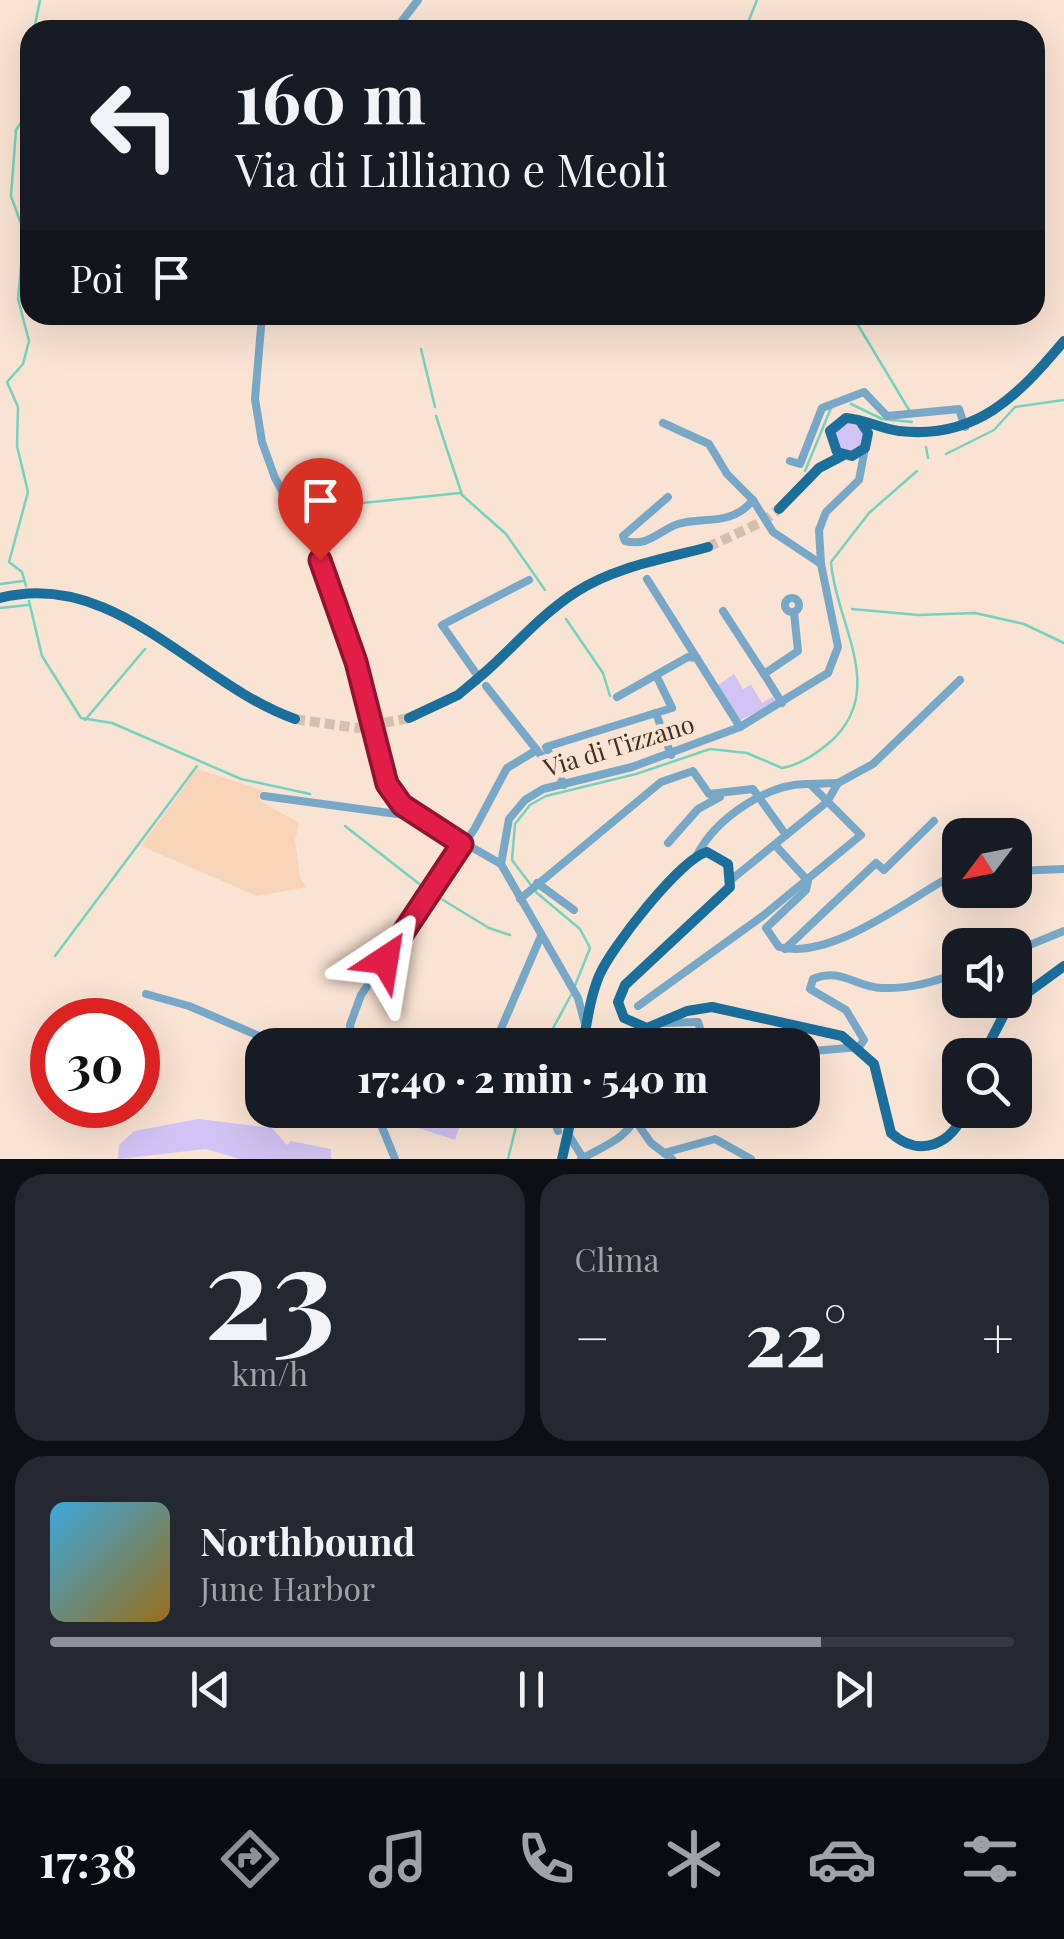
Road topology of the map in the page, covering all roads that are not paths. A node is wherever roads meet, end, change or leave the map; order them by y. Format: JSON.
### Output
{"nodes":[{"id":1,"x":418,"y":0,"type":"edge"},
{"id":2,"x":402,"y":20,"type":"edge"},
{"id":3,"x":261,"y":325,"type":"edge"},
{"id":4,"x":1064,"y":341,"type":"edge"},
{"id":5,"x":850,"y":412,"type":"junction"},
{"id":6,"x":663,"y":423,"type":"dead end"},
{"id":7,"x":965,"y":426,"type":"junction"},
{"id":8,"x":904,"y":432,"type":"junction"},
{"id":9,"x":830,"y":440,"type":"junction"},
{"id":10,"x":866,"y":447,"type":"junction"},
{"id":11,"x":846,"y":456,"type":"junction"},
{"id":12,"x":790,"y":461,"type":"dead end"},
{"id":13,"x":811,"y":474,"type":"junction"},
{"id":14,"x":860,"y":475,"type":"junction"},
{"id":15,"x":668,"y":497,"type":"dead end"},
{"id":16,"x":753,"y":500,"type":"junction"},
{"id":17,"x":778,"y":508,"type":"tunnel mouth"},
{"id":18,"x":708,"y":547,"type":"tunnel mouth"},
{"id":19,"x":821,"y":564,"type":"junction"},
{"id":20,"x":647,"y":578,"type":"dead end"},
{"id":21,"x":529,"y":580,"type":"dead end"},
{"id":22,"x":0,"y":598,"type":"edge"},
{"id":23,"x":723,"y":612,"type":"dead end"},
{"id":24,"x":794,"y":612,"type":"dead end"},
{"id":25,"x":692,"y":655,"type":"junction"},
{"id":26,"x":764,"y":674,"type":"junction"},
{"id":27,"x":656,"y":675,"type":"junction"},
{"id":28,"x":480,"y":678,"type":"junction"},
{"id":29,"x":960,"y":680,"type":"dead end"},
{"id":30,"x":617,"y":698,"type":"dead end"},
{"id":31,"x":782,"y":703,"type":"junction"},
{"id":32,"x":656,"y":713,"type":"junction"},
{"id":33,"x":409,"y":718,"type":"tunnel mouth"},
{"id":34,"x":296,"y":720,"type":"tunnel mouth"},
{"id":35,"x":740,"y":728,"type":"junction"},
{"id":36,"x":537,"y":750,"type":"junction"},
{"id":37,"x":671,"y":755,"type":"junction"},
{"id":38,"x":562,"y":782,"type":"junction"},
{"id":39,"x":838,"y":783,"type":"junction"},
{"id":40,"x":810,"y":784,"type":"junction"},
{"id":41,"x":730,"y":791,"type":"junction"},
{"id":42,"x":264,"y":796,"type":"dead end"},
{"id":43,"x":757,"y":796,"type":"junction"},
{"id":44,"x":827,"y":802,"type":"junction"},
{"id":45,"x":419,"y":817,"type":"junction"},
{"id":46,"x":934,"y":822,"type":"dead end"},
{"id":47,"x":786,"y":835,"type":"junction"},
{"id":48,"x":668,"y":843,"type":"dead end"},
{"id":49,"x":462,"y":844,"type":"junction"},
{"id":50,"x":776,"y":845,"type":"junction"},
{"id":51,"x":697,"y":855,"type":"junction"},
{"id":52,"x":502,"y":864,"type":"junction"},
{"id":53,"x":1064,"y":870,"type":"edge"},
{"id":54,"x":1032,"y":871,"type":"edge"},
{"id":55,"x":732,"y":878,"type":"junction"},
{"id":56,"x":806,"y":878,"type":"junction"},
{"id":57,"x":942,"y":881,"type":"edge"},
{"id":58,"x":536,"y":883,"type":"junction"},
{"id":59,"x":523,"y":895,"type":"junction"},
{"id":60,"x":574,"y":910,"type":"dead end"},
{"id":61,"x":1064,"y":931,"type":"edge"},
{"id":62,"x":541,"y":936,"type":"junction"},
{"id":63,"x":1032,"y":944,"type":"edge"},
{"id":64,"x":786,"y":949,"type":"junction"},
{"id":65,"x":1064,"y":966,"type":"edge"},
{"id":66,"x":942,"y":978,"type":"edge"},
{"id":67,"x":146,"y":994,"type":"dead end"},
{"id":68,"x":638,"y":1006,"type":"dead end"},
{"id":69,"x":661,"y":1024,"type":"junction"},
{"id":70,"x":350,"y":1028,"type":"edge"},
{"id":71,"x":501,"y":1028,"type":"edge"},
{"id":72,"x":584,"y":1028,"type":"edge"},
{"id":73,"x":587,"y":1028,"type":"edge"},
{"id":74,"x":700,"y":1028,"type":"edge"},
{"id":75,"x":245,"y":1030,"type":"edge"},
{"id":76,"x":992,"y":1038,"type":"edge"},
{"id":77,"x":859,"y":1048,"type":"junction"},
{"id":78,"x":820,"y":1051,"type":"edge"},
{"id":79,"x":382,"y":1128,"type":"edge"},
{"id":80,"x":560,"y":1128,"type":"edge"},
{"id":81,"x":565,"y":1128,"type":"edge"},
{"id":82,"x":631,"y":1128,"type":"edge"},
{"id":83,"x":642,"y":1128,"type":"edge"},
{"id":84,"x":956,"y":1128,"type":"edge"},
{"id":85,"x":563,"y":1132,"type":"junction"},
{"id":86,"x":668,"y":1156,"type":"edge"},
{"id":87,"x":582,"y":1158,"type":"edge"},
{"id":88,"x":395,"y":1159,"type":"edge"},
{"id":89,"x":562,"y":1159,"type":"edge"},
{"id":90,"x":751,"y":1159,"type":"edge"}],
"edges":[{"from":1,"to":2,"type":"street"},
{"from":3,"to":45,"type":"street"},
{"from":4,"to":7,"type":"main road"},
{"from":5,"to":7,"type":"street"},
{"from":5,"to":8,"type":"main road"},
{"from":5,"to":9,"type":"main road"},
{"from":5,"to":10,"type":"main road"},
{"from":5,"to":12,"type":"street"},
{"from":6,"to":16,"type":"street"},
{"from":7,"to":8,"type":"main road"},
{"from":8,"to":10,"type":"main road"},
{"from":9,"to":11,"type":"main road"},
{"from":9,"to":13,"type":"main road"},
{"from":10,"to":11,"type":"main road"},
{"from":10,"to":14,"type":"street"},
{"from":11,"to":13,"type":"main road"},
{"from":11,"to":14,"type":"street"},
{"from":13,"to":17,"type":"main road"},
{"from":14,"to":19,"type":"street","name":"Via di Tizzano"},
{"from":15,"to":16,"type":"street"},
{"from":16,"to":19,"type":"street"},
{"from":18,"to":28,"type":"main road"},
{"from":19,"to":31,"type":"street","name":"Via di Tizzano"},
{"from":20,"to":25,"type":"street","name":"Via di Tizzano"},
{"from":21,"to":28,"type":"street"},
{"from":22,"to":34,"type":"main road"},
{"from":23,"to":26,"type":"street"},
{"from":24,"to":26,"type":"street"},
{"from":25,"to":27,"type":"street"},
{"from":25,"to":35,"type":"street","name":"Via di Tizzano"},
{"from":26,"to":31,"type":"street"},
{"from":27,"to":30,"type":"street"},
{"from":27,"to":32,"type":"street"},
{"from":28,"to":33,"type":"main road"},
{"from":28,"to":36,"type":"street"},
{"from":29,"to":39,"type":"street"},
{"from":31,"to":35,"type":"street","name":"Via di Tizzano"},
{"from":32,"to":37,"type":"street"},
{"from":32,"to":38,"type":"street"},
{"from":35,"to":37,"type":"street","name":"Via di Tizzano"},
{"from":36,"to":38,"type":"street"},
{"from":36,"to":49,"type":"street"},
{"from":37,"to":38,"type":"street","name":"Via di Tizzano"},
{"from":38,"to":52,"type":"street","name":"Via di Tizzano"},
{"from":39,"to":40,"type":"street"},
{"from":39,"to":44,"type":"street"},
{"from":40,"to":43,"type":"street"},
{"from":40,"to":44,"type":"street"},
{"from":41,"to":43,"type":"street"},
{"from":41,"to":48,"type":"street"},
{"from":41,"to":58,"type":"street"},
{"from":42,"to":45,"type":"street"},
{"from":43,"to":47,"type":"street"},
{"from":43,"to":51,"type":"street"},
{"from":44,"to":47,"type":"street"},
{"from":44,"to":56,"type":"street"},
{"from":45,"to":49,"type":"street"},
{"from":46,"to":64,"type":"street"},
{"from":47,"to":50,"type":"street"},
{"from":49,"to":52,"type":"street"},
{"from":49,"to":70,"type":"street"},
{"from":50,"to":55,"type":"street"},
{"from":50,"to":56,"type":"street"},
{"from":51,"to":55,"type":"main road"},
{"from":51,"to":73,"type":"main road"},
{"from":52,"to":59,"type":"street"},
{"from":53,"to":54,"type":"street"},
{"from":55,"to":69,"type":"main road"},
{"from":56,"to":64,"type":"street"},
{"from":56,"to":68,"type":"street"},
{"from":57,"to":64,"type":"street"},
{"from":58,"to":59,"type":"street"},
{"from":58,"to":60,"type":"street"},
{"from":59,"to":62,"type":"street"},
{"from":61,"to":63,"type":"street"},
{"from":62,"to":71,"type":"street"},
{"from":62,"to":72,"type":"street"},
{"from":65,"to":76,"type":"main road"},
{"from":66,"to":77,"type":"street"},
{"from":67,"to":75,"type":"street"},
{"from":69,"to":74,"type":"street"},
{"from":69,"to":77,"type":"main road"},
{"from":77,"to":78,"type":"street"},
{"from":77,"to":84,"type":"main road"},
{"from":79,"to":88,"type":"street"},
{"from":80,"to":85,"type":"street"},
{"from":81,"to":85,"type":"main road"},
{"from":82,"to":87,"type":"street"},
{"from":83,"to":86,"type":"street"},
{"from":85,"to":87,"type":"street"},
{"from":85,"to":89,"type":"main road"},
{"from":86,"to":90,"type":"street"}]}
